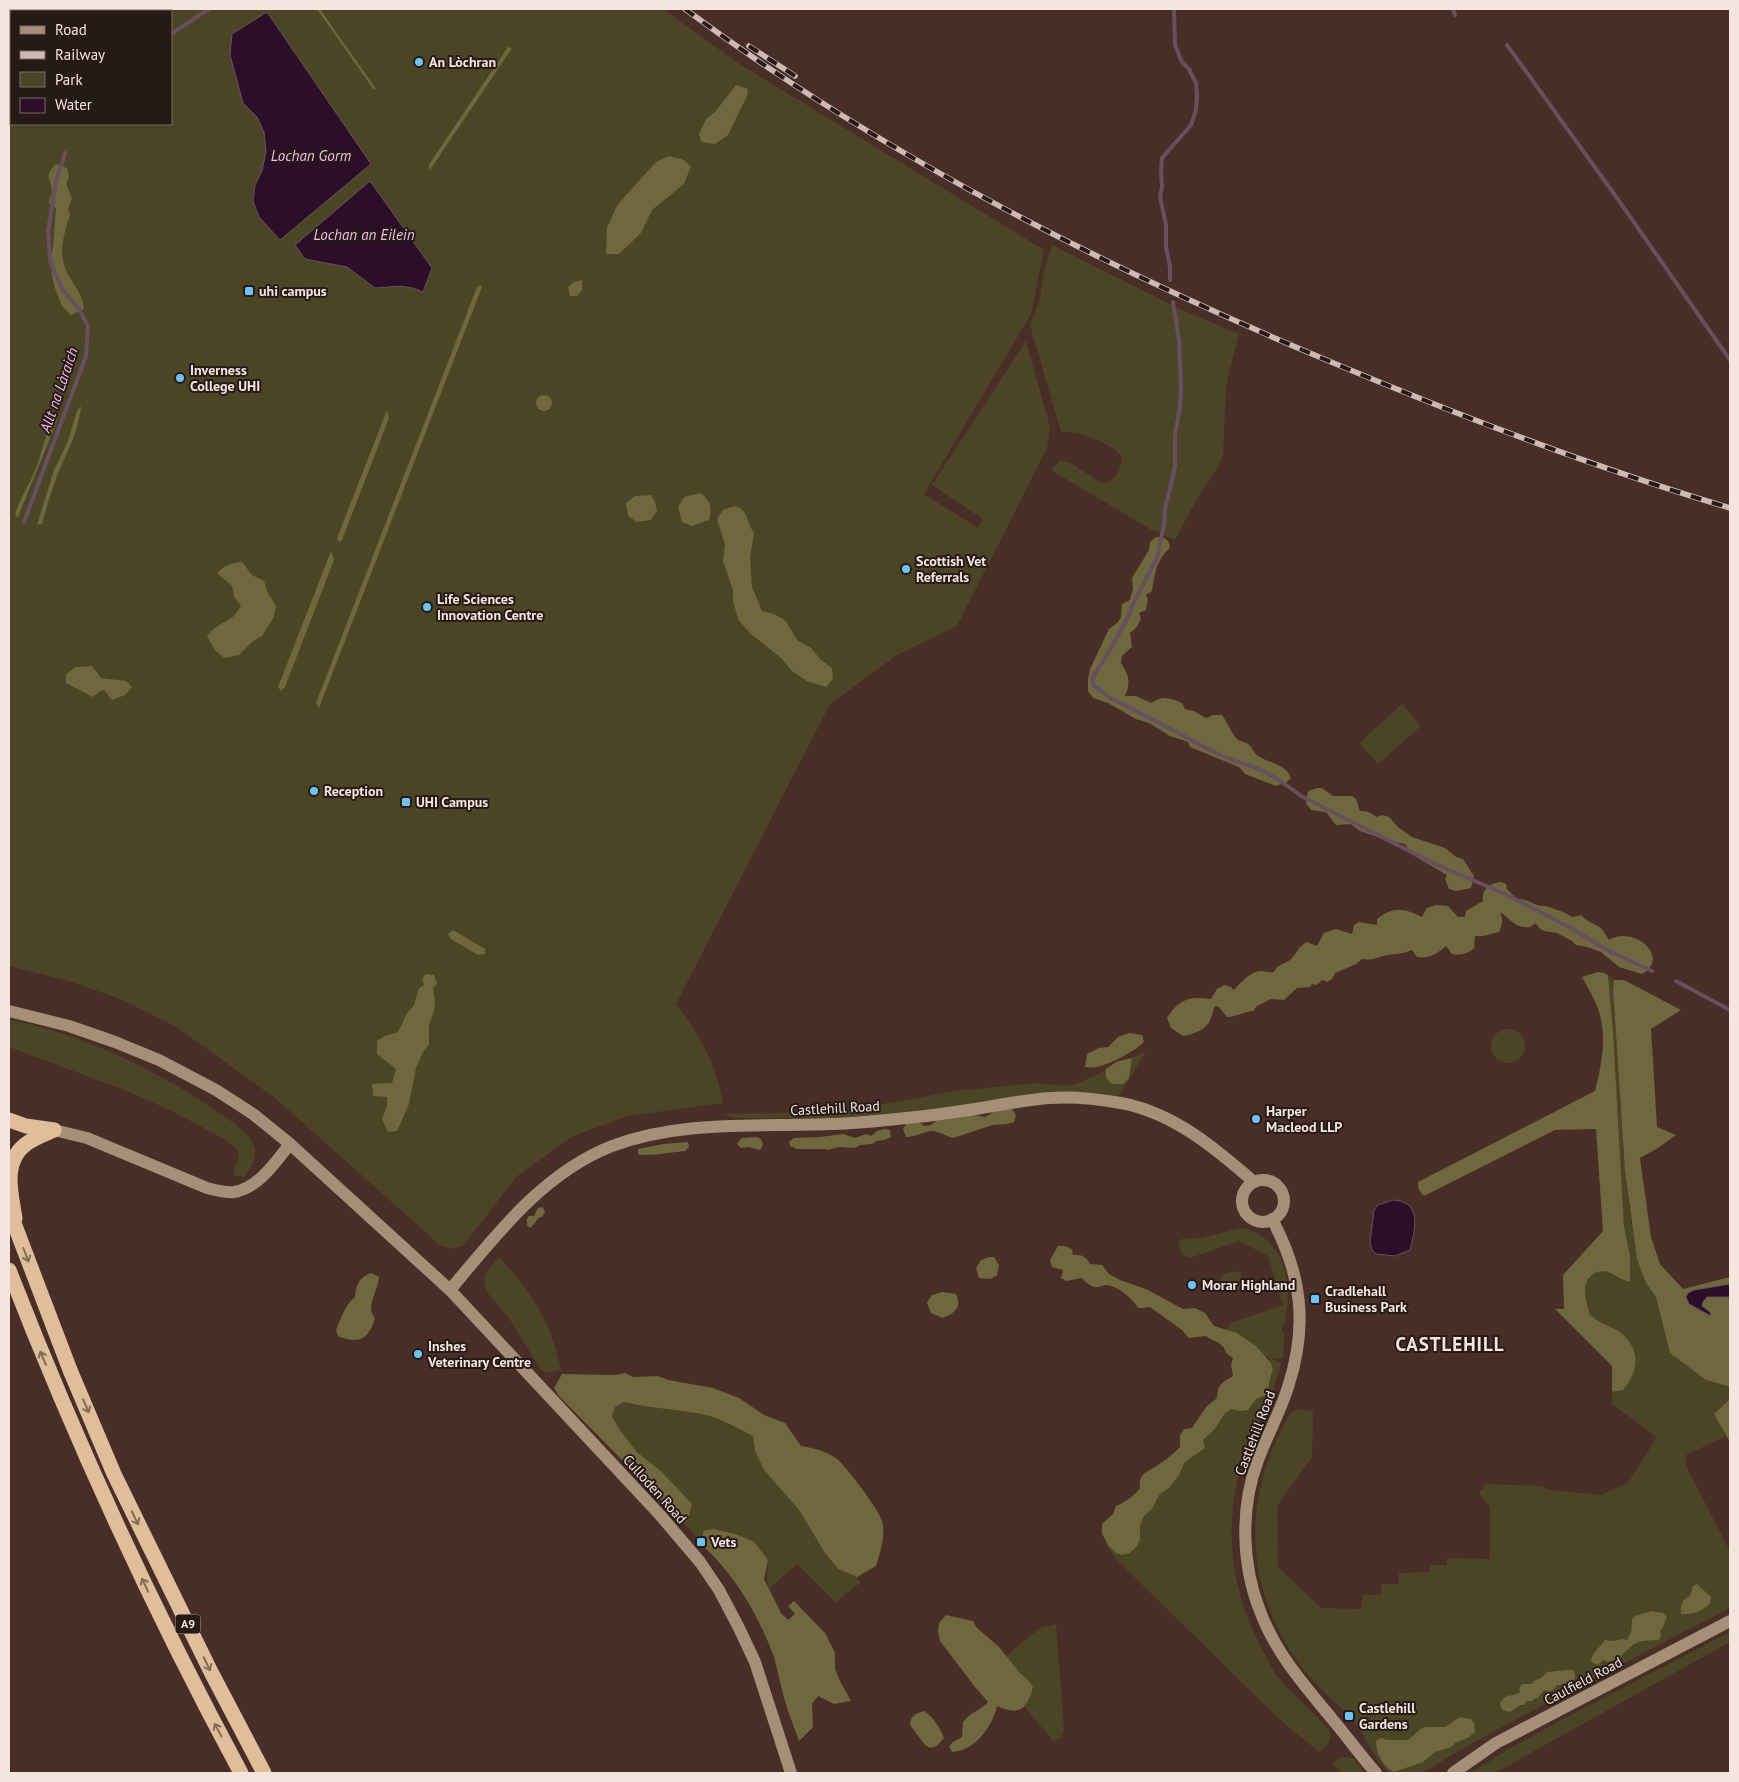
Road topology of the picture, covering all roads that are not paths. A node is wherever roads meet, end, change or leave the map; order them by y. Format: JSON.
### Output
{"nodes":[{"id":1,"x":9,"y":1012,"type":"edge"},
{"id":2,"x":9,"y":1120,"type":"edge"},
{"id":3,"x":54,"y":1130,"type":"junction"},
{"id":4,"x":290,"y":1144,"type":"junction"},
{"id":5,"x":1254,"y":1182,"type":"junction"},
{"id":6,"x":9,"y":1210,"type":"edge"},
{"id":7,"x":1272,"y":1219,"type":"junction"},
{"id":8,"x":17,"y":1232,"type":"junction"},
{"id":9,"x":9,"y":1270,"type":"edge"},
{"id":10,"x":450,"y":1290,"type":"junction"},
{"id":11,"x":1730,"y":1620,"type":"edge"},
{"id":12,"x":241,"y":1773,"type":"edge"},
{"id":13,"x":264,"y":1773,"type":"edge"},
{"id":14,"x":791,"y":1773,"type":"edge"},
{"id":15,"x":1376,"y":1773,"type":"edge"},
{"id":16,"x":1453,"y":1773,"type":"edge"}],
"edges":[{"from":1,"to":4,"type":"street","name":"Culloden Road"},
{"from":2,"to":3,"type":"highway"},
{"from":3,"to":4,"type":"street"},
{"from":3,"to":8,"type":"highway","number":"A9"},
{"from":4,"to":10,"type":"street","name":"Culloden Road"},
{"from":5,"to":7,"type":"street"},
{"from":5,"to":7,"type":"street","name":"Castlehill Road"},
{"from":5,"to":10,"type":"street","name":"Castlehill Road"},
{"from":6,"to":8,"type":"highway","number":"A9"},
{"from":7,"to":15,"type":"street","name":"Castlehill Road"},
{"from":8,"to":13,"type":"highway","number":"A9","one_way":true},
{"from":12,"to":9,"type":"highway","number":"A9","one_way":true},
{"from":10,"to":14,"type":"street","name":"Culloden Road"},
{"from":11,"to":16,"type":"street","name":"Caulfield Road"}]}
